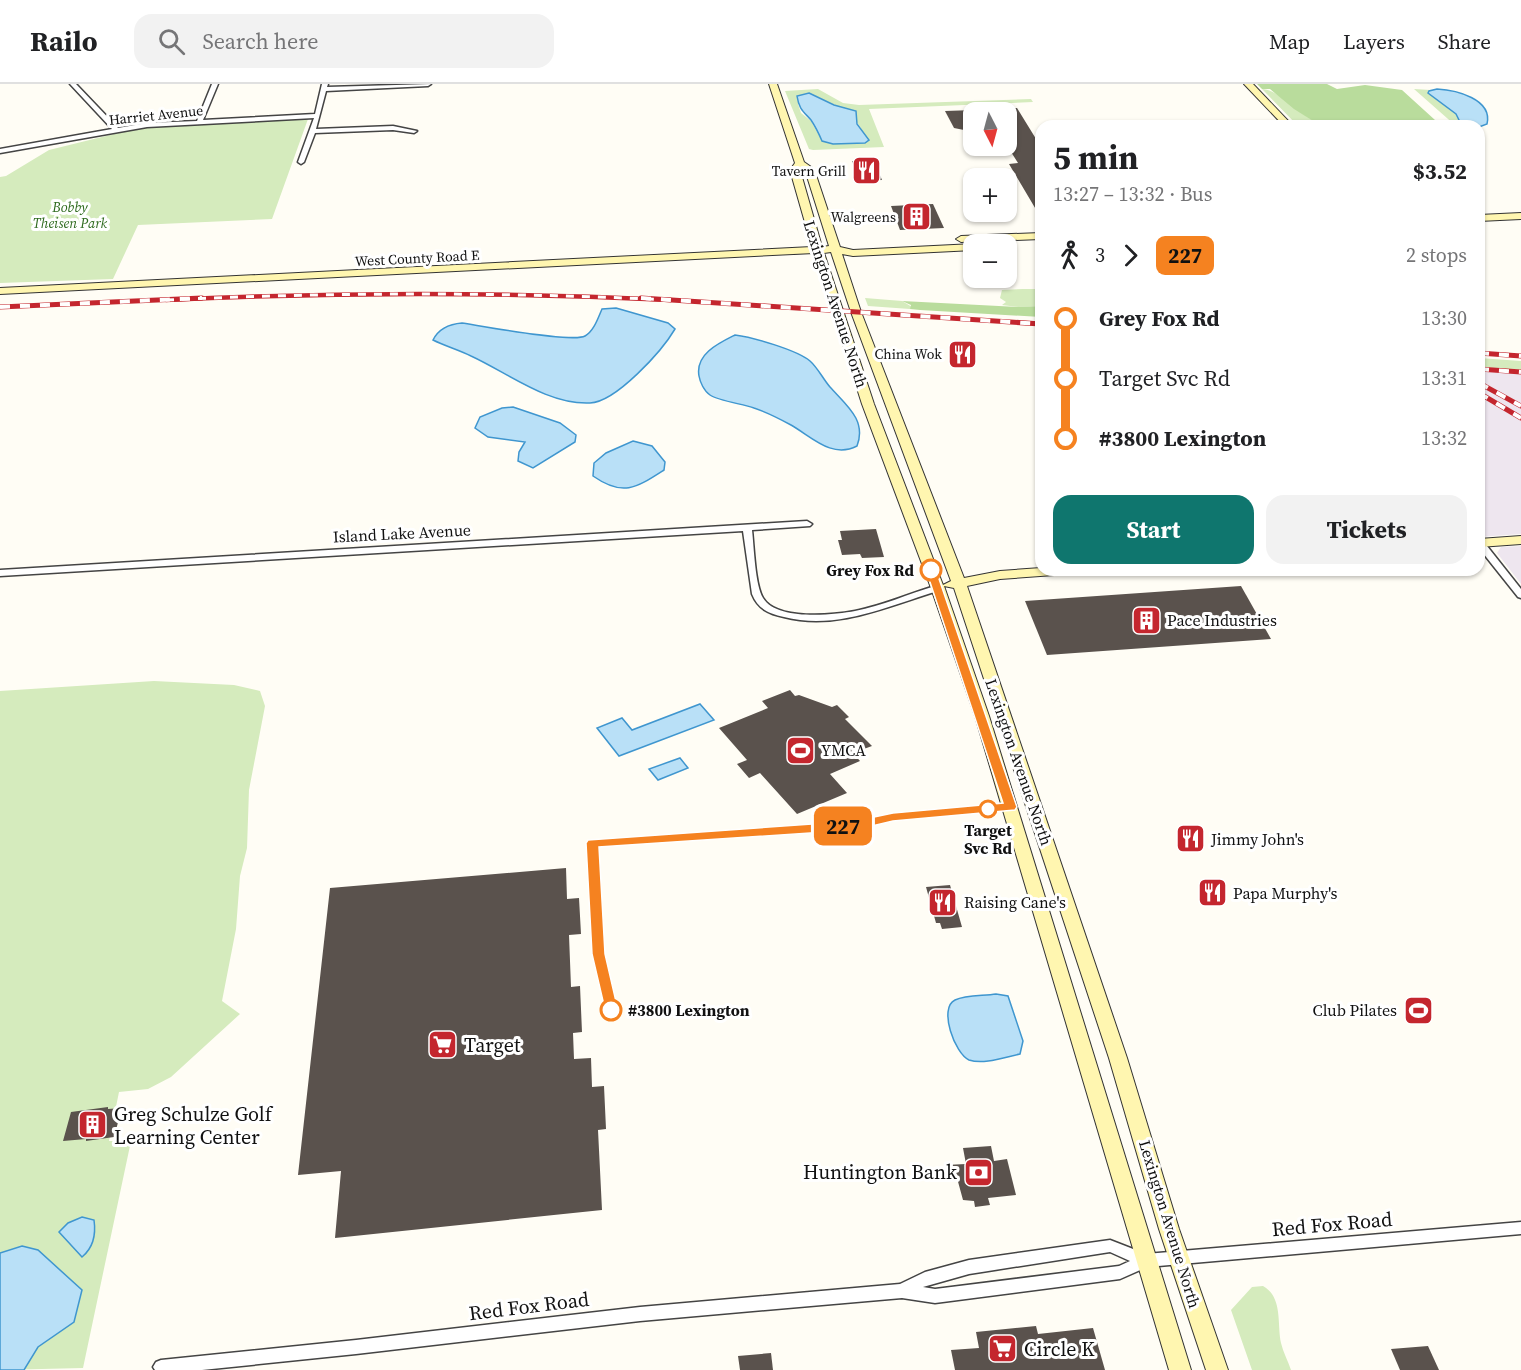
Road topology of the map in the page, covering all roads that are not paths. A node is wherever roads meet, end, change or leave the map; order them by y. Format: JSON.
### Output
{"nodes":[{"id":1,"x":73,"y":84,"type":"edge"},
{"id":2,"x":215,"y":84,"type":"edge"},
{"id":3,"x":428,"y":84,"type":"edge"},
{"id":4,"x":773,"y":84,"type":"edge"},
{"id":5,"x":1248,"y":84,"type":"edge"},
{"id":6,"x":324,"y":87,"type":"edge"},
{"id":7,"x":317,"y":116,"type":"junction"},
{"id":8,"x":1283,"y":120,"type":"edge"},
{"id":9,"x":200,"y":121,"type":"junction"},
{"id":10,"x":116,"y":130,"type":"junction"},
{"id":11,"x":312,"y":131,"type":"junction"},
{"id":12,"x":414,"y":131,"type":"dead end"},
{"id":13,"x":0,"y":151,"type":"edge"},
{"id":14,"x":301,"y":162,"type":"dead end"},
{"id":15,"x":800,"y":163,"type":"junction"},
{"id":16,"x":1521,"y":216,"type":"edge"},
{"id":17,"x":1485,"y":218,"type":"edge"},
{"id":18,"x":1035,"y":236,"type":"edge"},
{"id":19,"x":1035,"y":243,"type":"edge"},
{"id":20,"x":1017,"y":244,"type":"edge"},
{"id":21,"x":963,"y":248,"type":"edge"},
{"id":22,"x":817,"y":249,"type":"junction"},
{"id":23,"x":835,"y":249,"type":"junction"},
{"id":24,"x":0,"y":291,"type":"edge"},
{"id":25,"x":807,"y":524,"type":"dead end"},
{"id":26,"x":747,"y":527,"type":"junction"},
{"id":27,"x":1521,"y":540,"type":"edge"},
{"id":28,"x":1485,"y":543,"type":"edge"},
{"id":29,"x":1485,"y":549,"type":"edge"},
{"id":30,"x":1035,"y":572,"type":"edge"},
{"id":31,"x":0,"y":573,"type":"edge"},
{"id":32,"x":959,"y":583,"type":"junction"},
{"id":33,"x":938,"y":588,"type":"junction"},
{"id":34,"x":1521,"y":595,"type":"edge"},
{"id":35,"x":1521,"y":1228,"type":"edge"},
{"id":36,"x":1178,"y":1259,"type":"junction"},
{"id":37,"x":1146,"y":1261,"type":"junction"},
{"id":38,"x":903,"y":1291,"type":"junction"},
{"id":39,"x":161,"y":1367,"type":"dead end"},
{"id":40,"x":1180,"y":1370,"type":"edge"},
{"id":41,"x":1217,"y":1370,"type":"edge"}],
"edges":[{"from":1,"to":10,"type":"street"},
{"from":2,"to":9,"type":"street"},
{"from":3,"to":6,"type":"street"},
{"from":4,"to":15,"type":"main road","name":"Lexington Avenue North"},
{"from":5,"to":8,"type":"main road"},
{"from":6,"to":7,"type":"street"},
{"from":7,"to":9,"type":"street","name":"Harriet Avenue"},
{"from":7,"to":11,"type":"street"},
{"from":9,"to":10,"type":"street","name":"Harriet Avenue"},
{"from":10,"to":13,"type":"street","name":"Harriet Avenue"},
{"from":11,"to":12,"type":"street"},
{"from":11,"to":14,"type":"street"},
{"from":15,"to":22,"type":"main road","name":"Lexington Avenue North"},
{"from":15,"to":23,"type":"main road","name":"Lexington Avenue North"},
{"from":16,"to":17,"type":"main road"},
{"from":18,"to":23,"type":"main road","name":"West County Road E"},
{"from":19,"to":20,"type":"main road"},
{"from":21,"to":23,"type":"main road","name":"West County Road E"},
{"from":22,"to":23,"type":"main road","name":"West County Road E"},
{"from":22,"to":24,"type":"main road","name":"West County Road E"},
{"from":22,"to":33,"type":"main road","name":"Lexington Avenue North"},
{"from":23,"to":32,"type":"main road","name":"Lexington Avenue North"},
{"from":25,"to":26,"type":"street","name":"Island Lake Avenue"},
{"from":26,"to":31,"type":"street","name":"Island Lake Avenue"},
{"from":26,"to":33,"type":"street"},
{"from":27,"to":28,"type":"main road"},
{"from":29,"to":34,"type":"street"},
{"from":30,"to":32,"type":"main road"},
{"from":32,"to":33,"type":"main road"},
{"from":32,"to":36,"type":"main road","name":"Lexington Avenue North"},
{"from":33,"to":37,"type":"main road","name":"Lexington Avenue North"},
{"from":35,"to":36,"type":"street","name":"Red Fox Road"},
{"from":36,"to":37,"type":"street","name":"Red Fox Road"},
{"from":36,"to":41,"type":"main road","name":"Lexington Avenue North"},
{"from":37,"to":38,"type":"street","name":"Red Fox Road"},
{"from":37,"to":38,"type":"street","name":"Red Fox Road"},
{"from":37,"to":40,"type":"main road","name":"Lexington Avenue North"},
{"from":38,"to":39,"type":"street","name":"Red Fox Road"}]}
